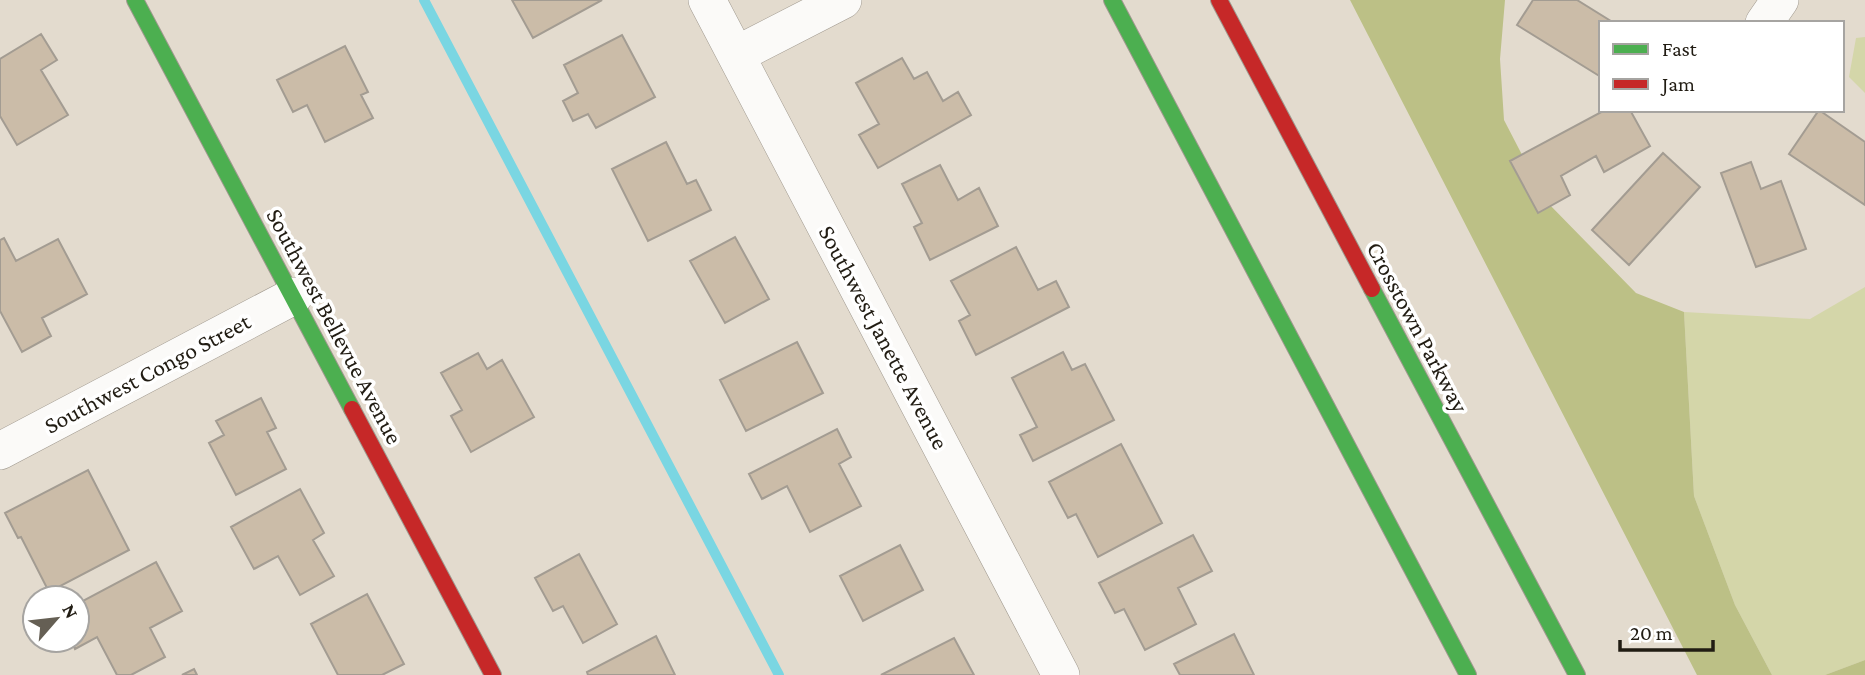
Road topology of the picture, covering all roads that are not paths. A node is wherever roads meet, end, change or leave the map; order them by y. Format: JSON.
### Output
{"nodes":[{"id":1,"x":135,"y":0,"type":"edge"},
{"id":2,"x":707,"y":0,"type":"edge"},
{"id":3,"x":842,"y":0,"type":"edge"},
{"id":4,"x":1112,"y":0,"type":"edge"},
{"id":5,"x":1219,"y":0,"type":"edge"},
{"id":6,"x":1780,"y":0,"type":"edge"},
{"id":7,"x":1765,"y":21,"type":"edge"},
{"id":8,"x":736,"y":55,"type":"junction"},
{"id":9,"x":295,"y":296,"type":"junction"},
{"id":10,"x":0,"y":451,"type":"edge"},
{"id":11,"x":493,"y":675,"type":"edge"},
{"id":12,"x":1061,"y":675,"type":"edge"},
{"id":13,"x":1468,"y":675,"type":"edge"},
{"id":14,"x":1577,"y":675,"type":"edge"}],
"edges":[{"from":1,"to":9,"type":"main road","name":"Southwest Bellevue Avenue"},
{"from":2,"to":8,"type":"street","name":"Southwest Janette Avenue"},
{"from":3,"to":8,"type":"street"},
{"from":4,"to":13,"type":"main road"},
{"from":5,"to":14,"type":"main road","name":"Crosstown Parkway"},
{"from":6,"to":7,"type":"street"},
{"from":8,"to":12,"type":"street","name":"Southwest Janette Avenue"},
{"from":9,"to":10,"type":"street","name":"Southwest Congo Street"},
{"from":9,"to":11,"type":"main road","name":"Southwest Bellevue Avenue"}]}
